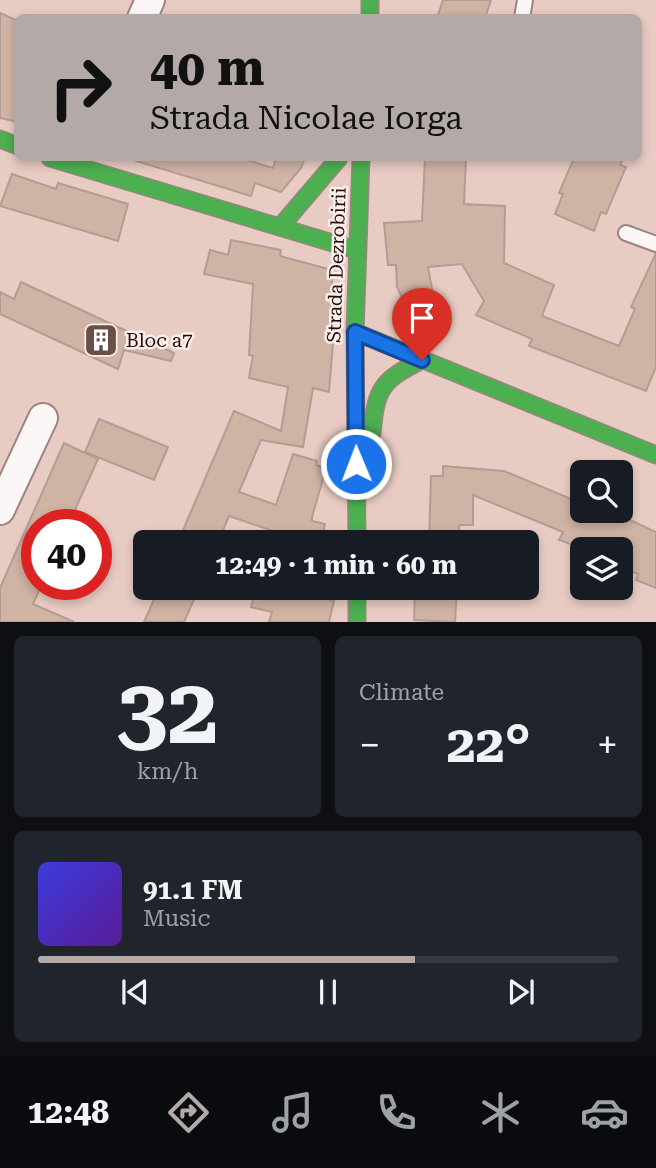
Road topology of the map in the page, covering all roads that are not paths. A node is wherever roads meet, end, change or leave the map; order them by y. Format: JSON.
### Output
{"nodes":[{"id":1,"x":69,"y":161,"type":"edge"},
{"id":2,"x":336,"y":161,"type":"edge"},
{"id":3,"x":361,"y":161,"type":"edge"},
{"id":4,"x":280,"y":227,"type":"junction"},
{"id":5,"x":626,"y":233,"type":"dead end"},
{"id":6,"x":656,"y":244,"type":"edge"},
{"id":7,"x":356,"y":250,"type":"junction"},
{"id":8,"x":355,"y":332,"type":"junction"},
{"id":9,"x":422,"y":360,"type":"junction"},
{"id":10,"x":43,"y":418,"type":"dead end"},
{"id":11,"x":654,"y":449,"type":"edge"},
{"id":12,"x":0,"y":510,"type":"edge"},
{"id":13,"x":356,"y":511,"type":"junction"},
{"id":14,"x":357,"y":530,"type":"edge"},
{"id":15,"x":357,"y":600,"type":"edge"},
{"id":16,"x":357,"y":622,"type":"edge"}],
"edges":[{"from":1,"to":4,"type":"street"},
{"from":2,"to":4,"type":"street"},
{"from":3,"to":7,"type":"street","name":"Strada Dezrobirii"},
{"from":4,"to":7,"type":"street"},
{"from":5,"to":6,"type":"lane"},
{"from":7,"to":8,"type":"street","name":"Strada Dezrobirii"},
{"from":8,"to":9,"type":"street"},
{"from":8,"to":13,"type":"street","name":"Strada Dezrobirii"},
{"from":9,"to":11,"type":"street"},
{"from":9,"to":13,"type":"street"},
{"from":10,"to":12,"type":"street"},
{"from":13,"to":14,"type":"street","name":"Strada Dezrobirii"},
{"from":15,"to":16,"type":"street"}]}
